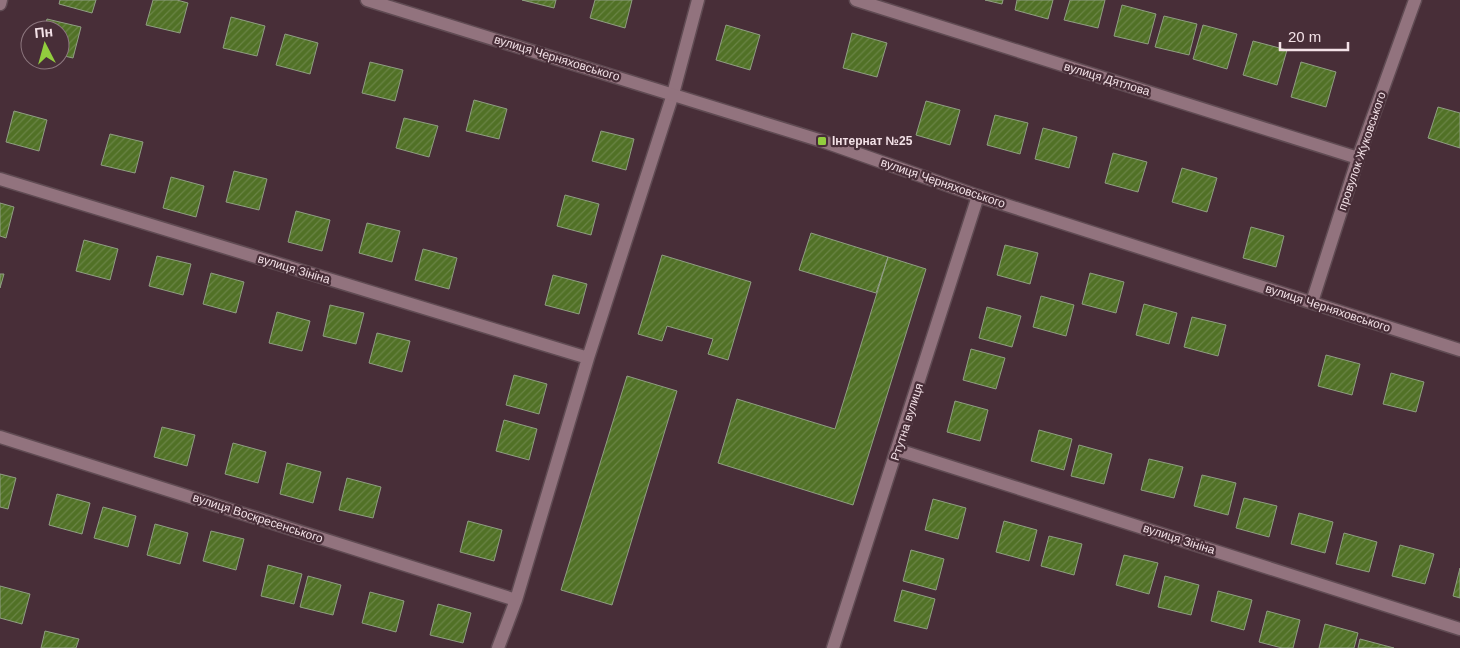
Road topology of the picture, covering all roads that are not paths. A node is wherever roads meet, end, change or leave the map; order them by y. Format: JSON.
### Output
{"nodes":[{"id":1,"x":2,"y":0,"type":"edge"},
{"id":2,"x":367,"y":0,"type":"edge"},
{"id":3,"x":698,"y":0,"type":"edge"},
{"id":4,"x":856,"y":0,"type":"edge"},
{"id":5,"x":1415,"y":0,"type":"edge"},
{"id":6,"x":0,"y":4,"type":"edge"},
{"id":7,"x":673,"y":94,"type":"junction"},
{"id":8,"x":1358,"y":158,"type":"junction"},
{"id":9,"x":0,"y":179,"type":"edge"},
{"id":10,"x":978,"y":196,"type":"junction"},
{"id":11,"x":1312,"y":302,"type":"junction"},
{"id":12,"x":1460,"y":350,"type":"edge"},
{"id":13,"x":588,"y":358,"type":"junction"},
{"id":14,"x":0,"y":437,"type":"edge"},
{"id":15,"x":898,"y":450,"type":"junction"},
{"id":16,"x":516,"y":600,"type":"junction"},
{"id":17,"x":1460,"y":629,"type":"edge"},
{"id":18,"x":498,"y":648,"type":"edge"},
{"id":19,"x":834,"y":648,"type":"edge"}],
"edges":[{"from":1,"to":6,"type":"street"},
{"from":2,"to":7,"type":"street","name":"вулиця Черняховського"},
{"from":3,"to":7,"type":"street"},
{"from":4,"to":8,"type":"street","name":"вулиця Дятлова"},
{"from":5,"to":8,"type":"street","name":"провулок Жуковського"},
{"from":7,"to":10,"type":"street","name":"вулиця Черняховського"},
{"from":7,"to":13,"type":"street"},
{"from":8,"to":11,"type":"street","name":"провулок Жуковського"},
{"from":9,"to":13,"type":"street","name":"вулиця Зініна"},
{"from":10,"to":11,"type":"street","name":"вулиця Черняховського"},
{"from":10,"to":15,"type":"street","name":"Ртутна вулиця"},
{"from":11,"to":12,"type":"street","name":"вулиця Черняховського"},
{"from":13,"to":16,"type":"street"},
{"from":14,"to":16,"type":"street","name":"вулиця Воскресенського"},
{"from":15,"to":17,"type":"street","name":"вулиця Зініна"},
{"from":15,"to":19,"type":"street","name":"Ртутна вулиця"},
{"from":16,"to":18,"type":"street"}]}
